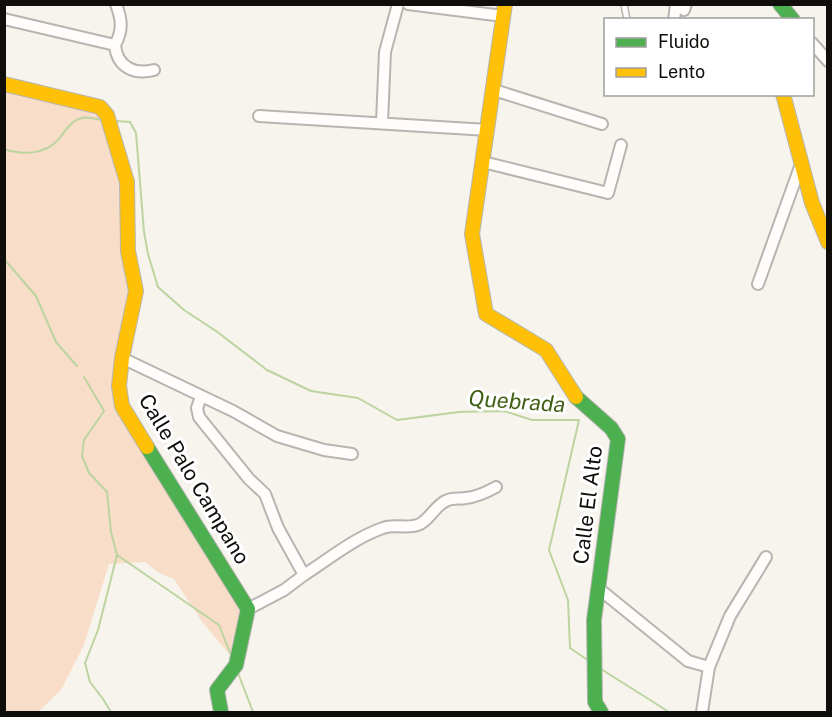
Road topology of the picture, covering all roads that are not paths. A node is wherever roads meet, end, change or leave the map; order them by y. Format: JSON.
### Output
{"nodes":[{"id":1,"x":116,"y":4,"type":"edge"},
{"id":2,"x":398,"y":4,"type":"edge"},
{"id":3,"x":408,"y":4,"type":"edge"},
{"id":4,"x":780,"y":4,"type":"edge"},
{"id":5,"x":504,"y":10,"type":"edge"},
{"id":6,"x":791,"y":18,"type":"edge"},
{"id":7,"x":4,"y":19,"type":"edge"},
{"id":8,"x":814,"y":44,"type":"edge"},
{"id":9,"x":115,"y":45,"type":"junction"},
{"id":10,"x":828,"y":61,"type":"edge"},
{"id":11,"x":154,"y":70,"type":"dead end"},
{"id":12,"x":4,"y":84,"type":"edge"},
{"id":13,"x":494,"y":90,"type":"junction"},
{"id":14,"x":784,"y":96,"type":"edge"},
{"id":15,"x":259,"y":116,"type":"dead end"},
{"id":16,"x":382,"y":122,"type":"junction"},
{"id":17,"x":602,"y":124,"type":"dead end"},
{"id":18,"x":488,"y":130,"type":"junction"},
{"id":19,"x":621,"y":145,"type":"dead end"},
{"id":20,"x":483,"y":162,"type":"junction"},
{"id":21,"x":801,"y":164,"type":"junction"},
{"id":22,"x":828,"y":242,"type":"edge"},
{"id":23,"x":758,"y":284,"type":"dead end"},
{"id":24,"x":122,"y":358,"type":"junction"},
{"id":25,"x":201,"y":397,"type":"junction"},
{"id":26,"x":352,"y":454,"type":"dead end"},
{"id":27,"x":496,"y":487,"type":"dead end"},
{"id":28,"x":766,"y":557,"type":"dead end"},
{"id":29,"x":304,"y":575,"type":"junction"},
{"id":30,"x":598,"y":588,"type":"junction"},
{"id":31,"x":248,"y":609,"type":"junction"},
{"id":32,"x":710,"y":667,"type":"junction"},
{"id":33,"x":221,"y":712,"type":"edge"},
{"id":34,"x":601,"y":712,"type":"edge"},
{"id":35,"x":702,"y":712,"type":"edge"}],
"edges":[{"from":1,"to":9,"type":"street"},
{"from":2,"to":16,"type":"street"},
{"from":3,"to":5,"type":"street"},
{"from":4,"to":6,"type":"street"},
{"from":5,"to":13,"type":"street","name":"Calle El Alto"},
{"from":7,"to":9,"type":"street"},
{"from":8,"to":10,"type":"street"},
{"from":9,"to":11,"type":"street"},
{"from":12,"to":24,"type":"street","name":"Calle Palo Campano"},
{"from":13,"to":17,"type":"street"},
{"from":13,"to":18,"type":"street","name":"Calle El Alto"},
{"from":14,"to":21,"type":"street"},
{"from":15,"to":16,"type":"street"},
{"from":16,"to":18,"type":"street"},
{"from":18,"to":20,"type":"street","name":"Calle El Alto"},
{"from":19,"to":20,"type":"street"},
{"from":20,"to":30,"type":"street","name":"Calle El Alto"},
{"from":21,"to":22,"type":"street"},
{"from":21,"to":23,"type":"street"},
{"from":24,"to":25,"type":"street"},
{"from":24,"to":31,"type":"street","name":"Calle Palo Campano"},
{"from":25,"to":26,"type":"street"},
{"from":25,"to":29,"type":"street"},
{"from":27,"to":29,"type":"street"},
{"from":28,"to":32,"type":"street"},
{"from":29,"to":31,"type":"street"},
{"from":30,"to":32,"type":"street"},
{"from":30,"to":34,"type":"street","name":"Calle El Alto"},
{"from":31,"to":33,"type":"street"},
{"from":32,"to":35,"type":"street"}]}
